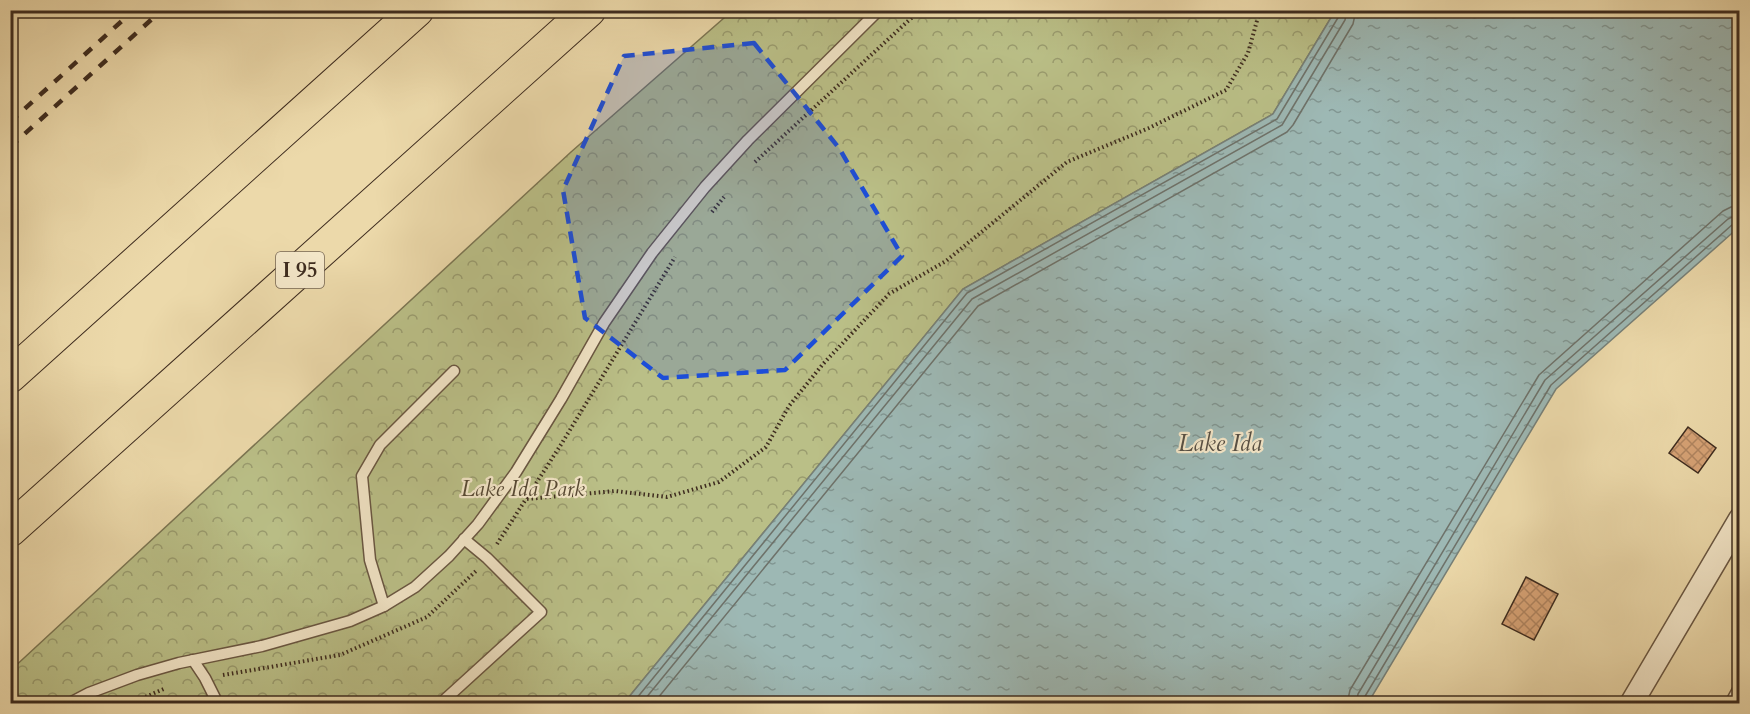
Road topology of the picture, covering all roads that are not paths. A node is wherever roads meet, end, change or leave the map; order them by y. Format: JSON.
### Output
{"nodes":[{"id":1,"x":417,"y":10,"type":"edge"},
{"id":2,"x":589,"y":10,"type":"edge"},
{"id":3,"x":879,"y":10,"type":"edge"},
{"id":4,"x":454,"y":370,"type":"dead end"},
{"id":5,"x":10,"y":376,"type":"edge"},
{"id":6,"x":1740,"y":519,"type":"edge"},
{"id":7,"x":10,"y":530,"type":"edge"},
{"id":8,"x":464,"y":539,"type":"junction"},
{"id":9,"x":384,"y":606,"type":"junction"},
{"id":10,"x":193,"y":660,"type":"junction"},
{"id":11,"x":1740,"y":686,"type":"edge"},
{"id":12,"x":68,"y":704,"type":"edge"},
{"id":13,"x":218,"y":704,"type":"edge"},
{"id":14,"x":440,"y":704,"type":"edge"},
{"id":15,"x":1631,"y":704,"type":"edge"},
{"id":16,"x":1730,"y":704,"type":"edge"}],
"edges":[{"from":1,"to":5,"type":"highway"},
{"from":2,"to":7,"type":"highway","number":"I 95"},
{"from":3,"to":8,"type":"lane"},
{"from":4,"to":9,"type":"lane"},
{"from":6,"to":15,"type":"street"},
{"from":8,"to":9,"type":"lane"},
{"from":8,"to":14,"type":"lane"},
{"from":9,"to":10,"type":"lane"},
{"from":10,"to":12,"type":"lane"},
{"from":10,"to":13,"type":"lane"},
{"from":11,"to":16,"type":"lane"}]}
